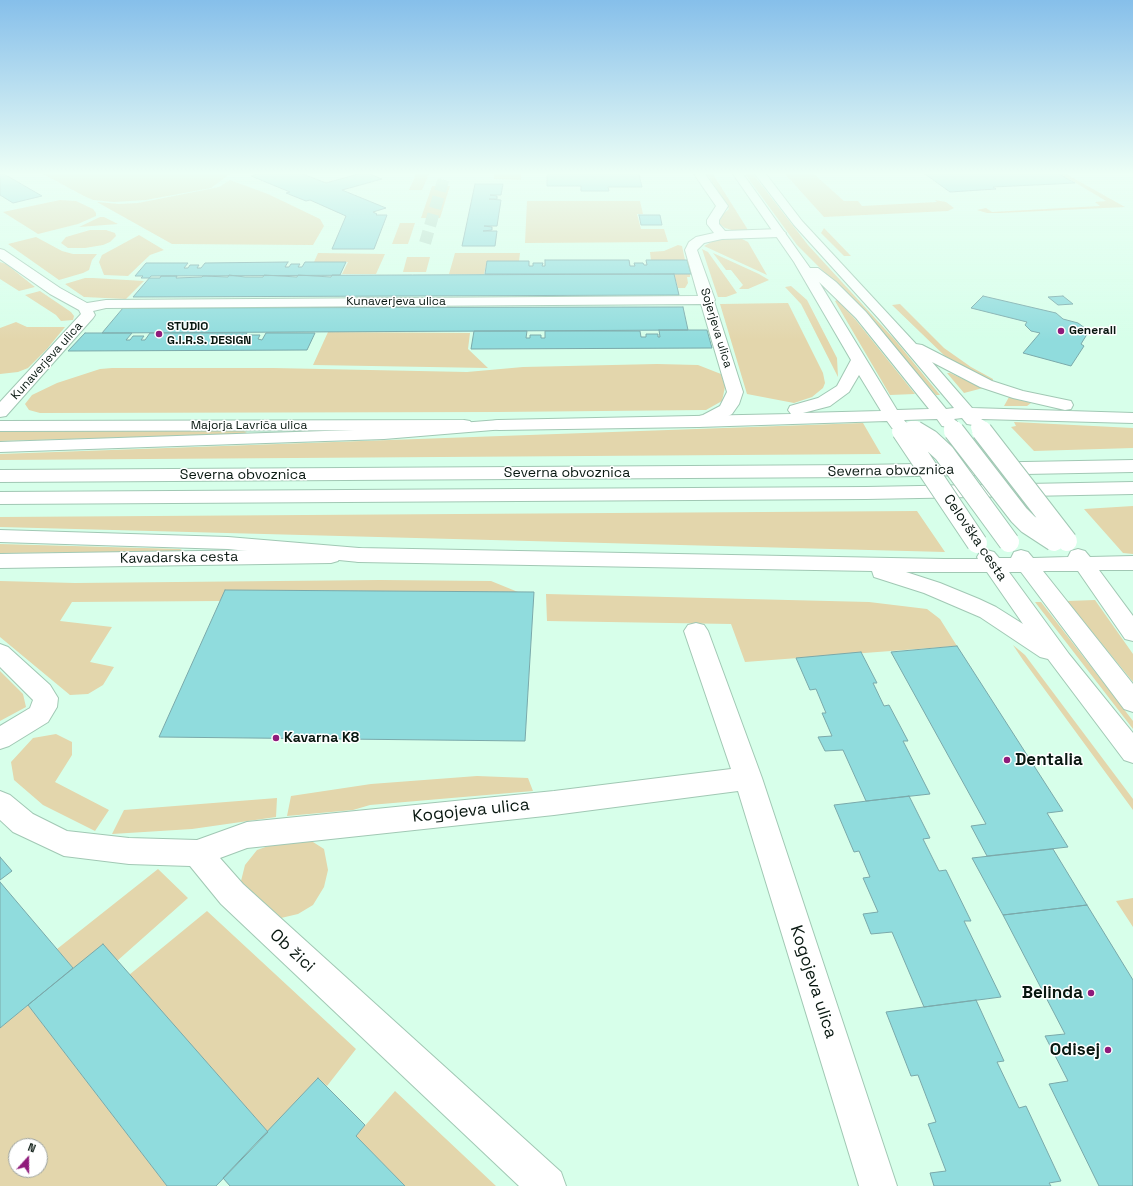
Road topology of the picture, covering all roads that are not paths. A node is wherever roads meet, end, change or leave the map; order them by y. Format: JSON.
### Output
{"nodes":[{"id":1,"x":718,"y":229,"type":"edge"},
{"id":2,"x":777,"y":229,"type":"edge"},
{"id":3,"x":804,"y":229,"type":"edge"},
{"id":4,"x":780,"y":233,"type":"junction"},
{"id":5,"x":722,"y":234,"type":"junction"},
{"id":6,"x":0,"y":253,"type":"edge"},
{"id":7,"x":800,"y":262,"type":"junction"},
{"id":8,"x":708,"y":300,"type":"junction"},
{"id":9,"x":85,"y":308,"type":"junction"},
{"id":10,"x":907,"y":342,"type":"junction"},
{"id":11,"x":859,"y":360,"type":"junction"},
{"id":12,"x":0,"y":412,"type":"edge"},
{"id":13,"x":1133,"y":418,"type":"edge"},
{"id":14,"x":766,"y":419,"type":"junction"},
{"id":15,"x":973,"y":420,"type":"junction"},
{"id":16,"x":947,"y":421,"type":"junction"},
{"id":17,"x":698,"y":422,"type":"junction"},
{"id":18,"x":900,"y":424,"type":"junction"},
{"id":19,"x":499,"y":425,"type":"junction"},
{"id":20,"x":0,"y":426,"type":"edge"},
{"id":21,"x":0,"y":447,"type":"edge"},
{"id":22,"x":1133,"y":466,"type":"edge"},
{"id":23,"x":0,"y":476,"type":"edge"},
{"id":24,"x":1133,"y":488,"type":"edge"},
{"id":25,"x":0,"y":498,"type":"edge"},
{"id":26,"x":0,"y":536,"type":"edge"},
{"id":27,"x":1070,"y":549,"type":"junction"},
{"id":28,"x":359,"y":555,"type":"junction"},
{"id":29,"x":5,"y":562,"type":"edge"},
{"id":30,"x":858,"y":564,"type":"junction"},
{"id":31,"x":1125,"y":564,"type":"edge"},
{"id":32,"x":993,"y":565,"type":"junction"},
{"id":33,"x":1027,"y":565,"type":"junction"},
{"id":34,"x":696,"y":630,"type":"dead end"},
{"id":35,"x":1133,"y":633,"type":"edge"},
{"id":36,"x":0,"y":653,"type":"edge"},
{"id":37,"x":1061,"y":660,"type":"junction"},
{"id":38,"x":1133,"y":702,"type":"edge"},
{"id":39,"x":0,"y":739,"type":"edge"},
{"id":40,"x":1133,"y":752,"type":"edge"},
{"id":41,"x":748,"y":778,"type":"junction"},
{"id":42,"x":0,"y":803,"type":"edge"},
{"id":43,"x":197,"y":853,"type":"junction"},
{"id":44,"x":547,"y":1186,"type":"edge"},
{"id":45,"x":878,"y":1186,"type":"edge"}],
"edges":[{"from":1,"to":5,"type":"main road"},
{"from":2,"to":4,"type":"main road","name":"Celovška cesta"},
{"from":3,"to":10,"type":"main road"},
{"from":4,"to":5,"type":"main road","name":"Sojerjeva ulica"},
{"from":4,"to":7,"type":"main road","name":"Celovška cesta"},
{"from":5,"to":8,"type":"main road","name":"Sojerjeva ulica"},
{"from":6,"to":9,"type":"main road","name":"Kunaverjeva ulica"},
{"from":7,"to":11,"type":"main road","name":"Celovška cesta"},
{"from":7,"to":16,"type":"main road"},
{"from":8,"to":9,"type":"main road","name":"Kunaverjeva ulica"},
{"from":8,"to":17,"type":"main road","name":"Sojerjeva ulica"},
{"from":9,"to":12,"type":"main road","name":"Kunaverjeva ulica"},
{"from":10,"to":13,"type":"main road"},
{"from":10,"to":15,"type":"main road"},
{"from":11,"to":14,"type":"main road"},
{"from":11,"to":18,"type":"main road","name":"Celovška cesta"},
{"from":13,"to":15,"type":"main road"},
{"from":14,"to":17,"type":"main road"},
{"from":14,"to":18,"type":"main road"},
{"from":15,"to":16,"type":"main road"},
{"from":15,"to":27,"type":"main road","bridge":true},
{"from":16,"to":18,"type":"main road"},
{"from":16,"to":27,"type":"main road","bridge":true},
{"from":17,"to":19,"type":"main road"},
{"from":18,"to":32,"type":"main road","name":"Celovška cesta","bridge":true},
{"from":18,"to":33,"type":"main road","bridge":true},
{"from":19,"to":20,"type":"main road","name":"Majorja Lavriča ulica"},
{"from":19,"to":21,"type":"main road"},
{"from":22,"to":23,"type":"main road","name":"Severna obvoznica"},
{"from":24,"to":25,"type":"main road","name":"Severna obvoznica"},
{"from":26,"to":28,"type":"main road"},
{"from":27,"to":31,"type":"main road"},
{"from":27,"to":33,"type":"main road"},
{"from":27,"to":35,"type":"main road"},
{"from":28,"to":29,"type":"main road","name":"Kavadarska cesta"},
{"from":28,"to":30,"type":"main road"},
{"from":30,"to":32,"type":"main road"},
{"from":30,"to":37,"type":"main road"},
{"from":32,"to":33,"type":"main road"},
{"from":32,"to":37,"type":"main road","name":"Celovška cesta"},
{"from":33,"to":38,"type":"main road"},
{"from":34,"to":41,"type":"main road","name":"Kogojeva ulica"},
{"from":36,"to":39,"type":"main road"},
{"from":37,"to":40,"type":"main road","name":"Celovška cesta"},
{"from":41,"to":43,"type":"main road","name":"Kogojeva ulica"},
{"from":41,"to":45,"type":"main road","name":"Kogojeva ulica"},
{"from":42,"to":43,"type":"main road"},
{"from":43,"to":44,"type":"main road","name":"Ob žici"}]}
